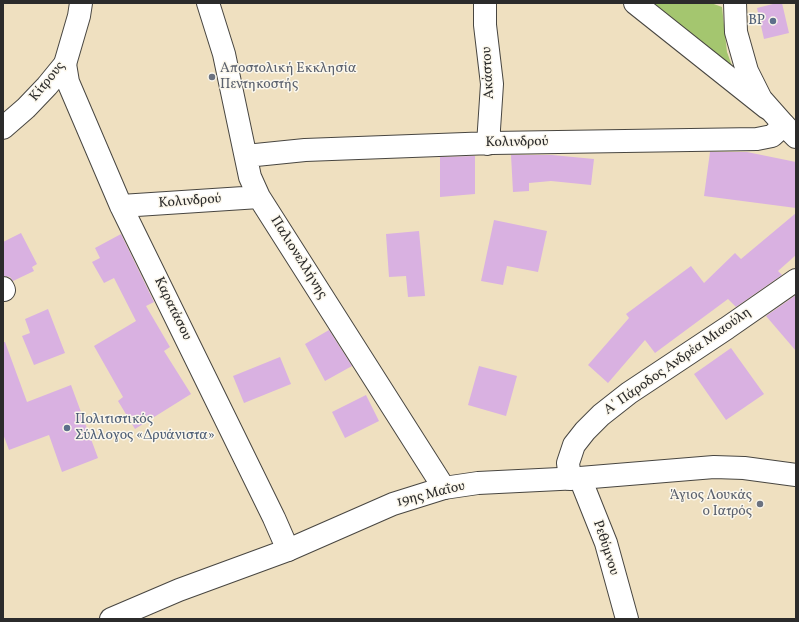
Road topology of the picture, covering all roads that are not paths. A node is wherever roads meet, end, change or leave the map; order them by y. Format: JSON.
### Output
{"nodes":[{"id":1,"x":81,"y":3,"type":"edge"},
{"id":2,"x":208,"y":3,"type":"edge"},
{"id":3,"x":485,"y":3,"type":"edge"},
{"id":4,"x":635,"y":3,"type":"edge"},
{"id":5,"x":735,"y":3,"type":"edge"},
{"id":6,"x":65,"y":64,"type":"junction"},
{"id":7,"x":785,"y":125,"type":"edge"},
{"id":8,"x":3,"y":128,"type":"edge"},
{"id":9,"x":488,"y":144,"type":"junction"},
{"id":10,"x":246,"y":156,"type":"junction"},
{"id":11,"x":259,"y":197,"type":"junction"},
{"id":12,"x":121,"y":206,"type":"junction"},
{"id":13,"x":796,"y":280,"type":"edge"},
{"id":14,"x":796,"y":475,"type":"edge"},
{"id":15,"x":575,"y":478,"type":"junction"},
{"id":16,"x":444,"y":488,"type":"junction"},
{"id":17,"x":288,"y":550,"type":"junction"},
{"id":18,"x":111,"y":619,"type":"edge"},
{"id":19,"x":627,"y":619,"type":"edge"}],
"edges":[{"from":1,"to":6,"type":"street","name":"Κίτρους"},
{"from":2,"to":10,"type":"street","name":"Παλιονελλήνης"},
{"from":3,"to":9,"type":"street","name":"Ακάστου"},
{"from":4,"to":7,"type":"street"},
{"from":5,"to":7,"type":"street"},
{"from":6,"to":8,"type":"street","name":"Κίτρους"},
{"from":6,"to":12,"type":"street","name":"Καρατάσου"},
{"from":7,"to":9,"type":"street","name":"Κολινδρού"},
{"from":9,"to":10,"type":"street","name":"Κολινδρού"},
{"from":10,"to":11,"type":"street","name":"Παλιονελλήνης"},
{"from":11,"to":12,"type":"street","name":"Κολινδρού"},
{"from":11,"to":16,"type":"street","name":"Παλιονελλήνης"},
{"from":12,"to":17,"type":"street","name":"Καρατάσου"},
{"from":13,"to":15,"type":"street","name":"Α΄ Πάροδος Ανδρέα Μιαούλη"},
{"from":14,"to":15,"type":"street","name":"19ης Μαΐου"},
{"from":15,"to":16,"type":"street","name":"19ης Μαΐου"},
{"from":15,"to":19,"type":"street","name":"Ρεθύμνου"},
{"from":16,"to":17,"type":"street","name":"19ης Μαΐου"},
{"from":17,"to":18,"type":"street","name":"19ης Μαΐου"}]}
